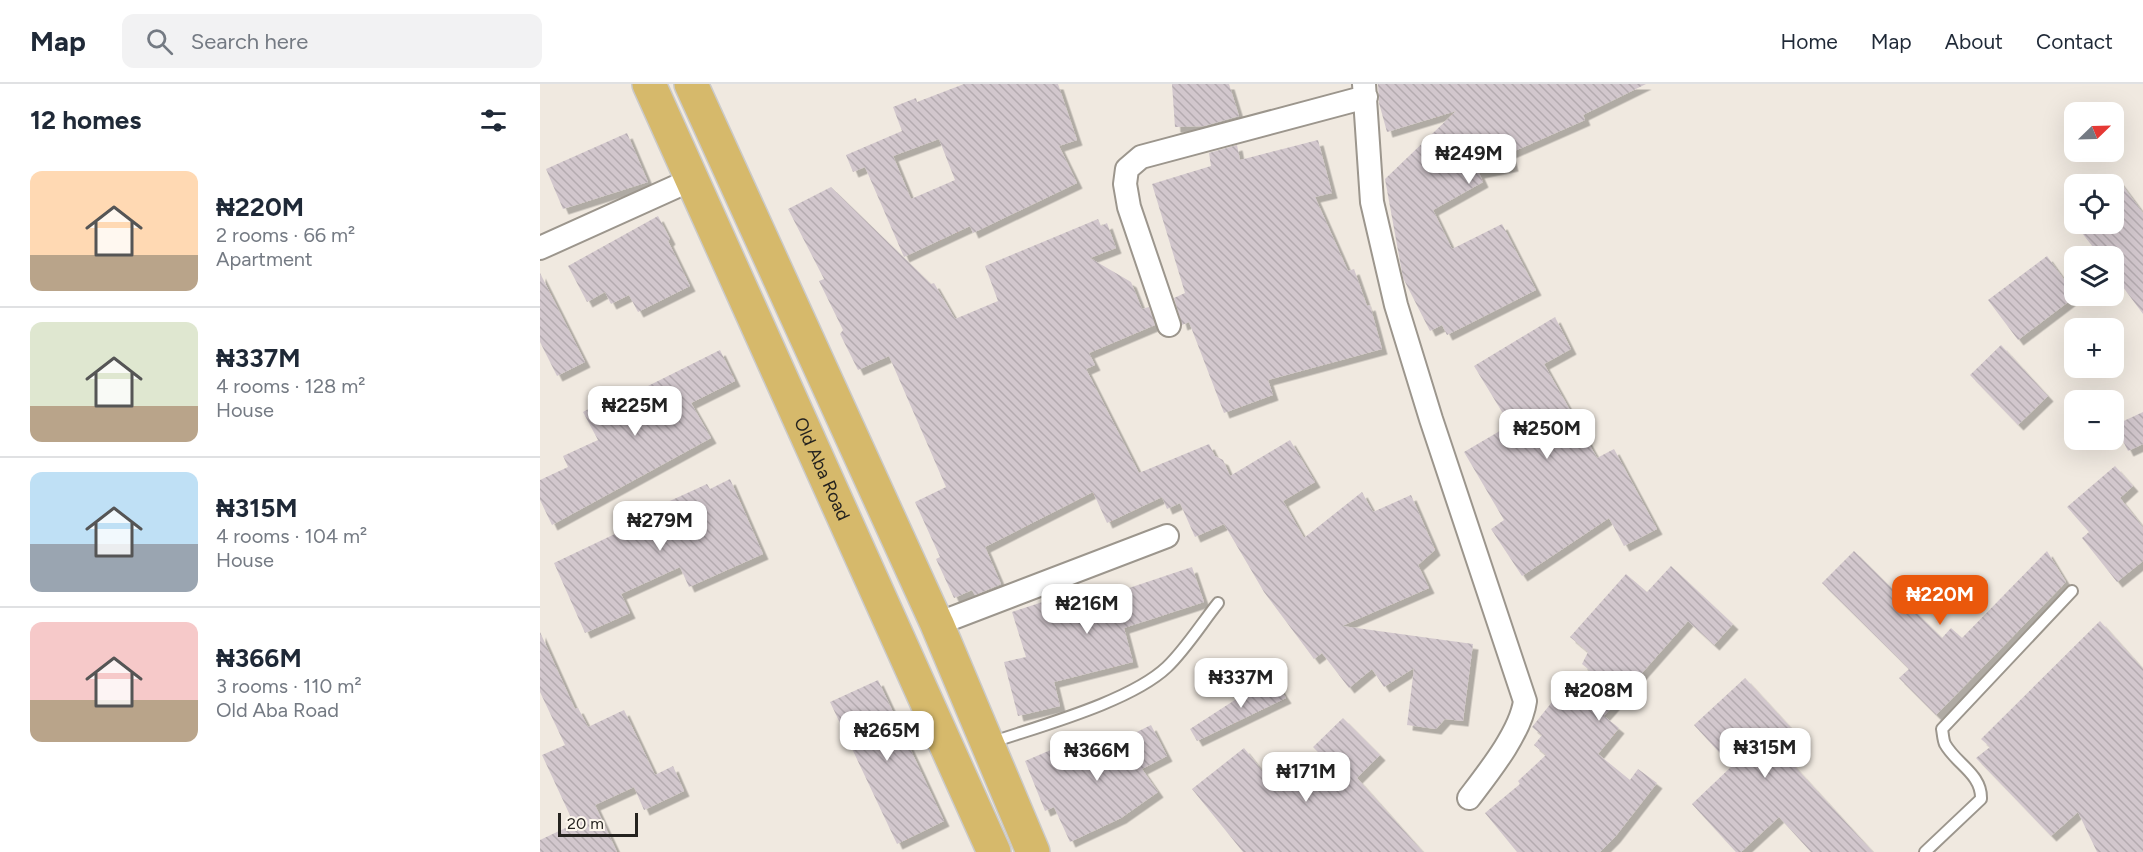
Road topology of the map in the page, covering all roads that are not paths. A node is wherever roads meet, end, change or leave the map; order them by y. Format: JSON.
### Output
{"nodes":[{"id":1,"x":649,"y":84,"type":"edge"},
{"id":2,"x":691,"y":84,"type":"edge"},
{"id":3,"x":1365,"y":90,"type":"edge"},
{"id":4,"x":693,"y":179,"type":"junction"},
{"id":5,"x":540,"y":248,"type":"edge"},
{"id":6,"x":1169,"y":325,"type":"dead end"},
{"id":7,"x":1167,"y":536,"type":"dead end"},
{"id":8,"x":2072,"y":591,"type":"dead end"},
{"id":9,"x":1218,"y":603,"type":"dead end"},
{"id":10,"x":937,"y":624,"type":"junction"},
{"id":11,"x":987,"y":744,"type":"junction"},
{"id":12,"x":1469,"y":798,"type":"dead end"},
{"id":13,"x":994,"y":852,"type":"edge"},
{"id":14,"x":1034,"y":852,"type":"edge"},
{"id":15,"x":1925,"y":852,"type":"edge"}],
"edges":[{"from":1,"to":4,"type":"main road","name":"Old Aba Road"},
{"from":2,"to":10,"type":"main road"},
{"from":3,"to":6,"type":"street"},
{"from":3,"to":12,"type":"street"},
{"from":4,"to":5,"type":"street"},
{"from":4,"to":13,"type":"main road","name":"Old Aba Road"},
{"from":7,"to":10,"type":"street"},
{"from":8,"to":15,"type":"lane"},
{"from":9,"to":11,"type":"lane"},
{"from":10,"to":11,"type":"main road"},
{"from":11,"to":14,"type":"main road"}]}
